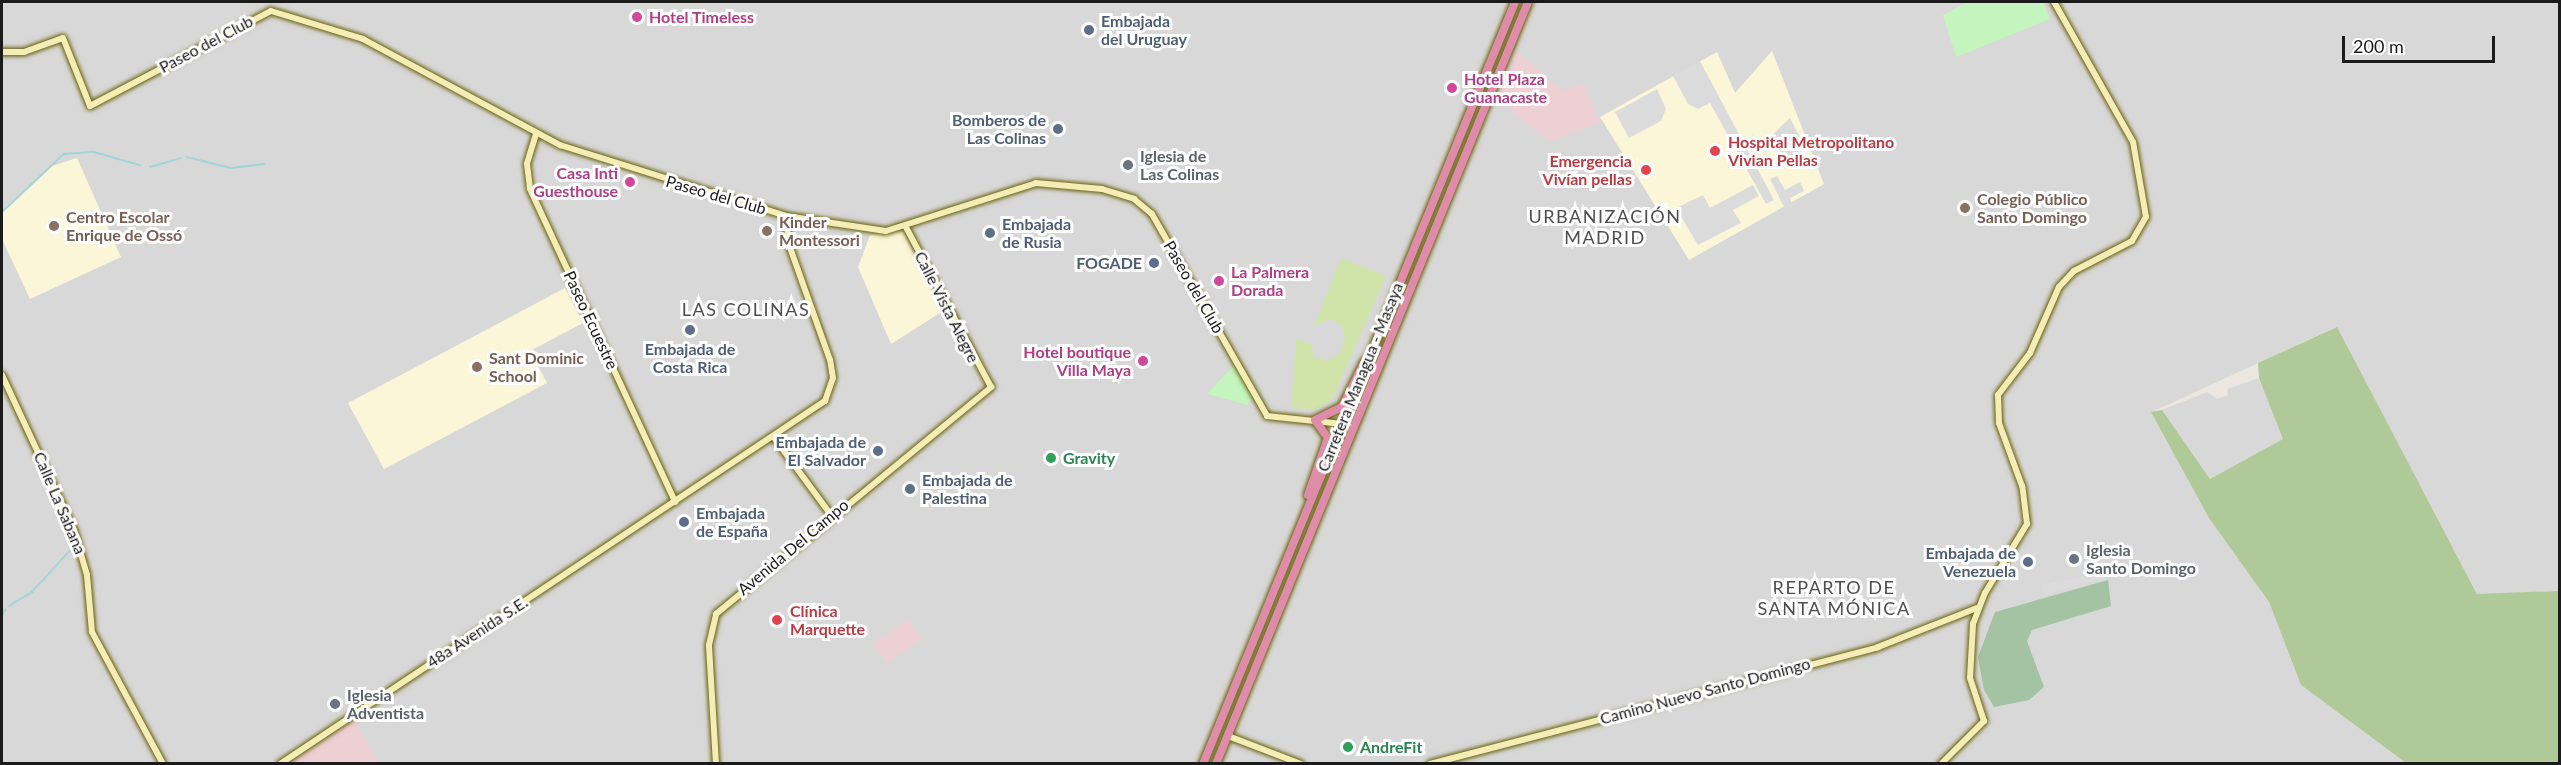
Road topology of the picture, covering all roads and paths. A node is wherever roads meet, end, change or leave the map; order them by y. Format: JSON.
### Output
{"nodes":[{"id":1,"x":1515,"y":2,"type":"edge"},
{"id":2,"x":1528,"y":2,"type":"edge"},
{"id":3,"x":2054,"y":2,"type":"edge"},
{"id":4,"x":2,"y":52,"type":"edge"},
{"id":5,"x":536,"y":134,"type":"junction"},
{"id":6,"x":786,"y":216,"type":"junction"},
{"id":7,"x":906,"y":227,"type":"junction"},
{"id":8,"x":1373,"y":352,"type":"junction"},
{"id":9,"x":1380,"y":363,"type":"junction"},
{"id":10,"x":2,"y":375,"type":"edge"},
{"id":11,"x":991,"y":387,"type":"joint"},
{"id":12,"x":1315,"y":420,"type":"junction"},
{"id":13,"x":1343,"y":424,"type":"junction"},
{"id":14,"x":773,"y":436,"type":"junction"},
{"id":15,"x":675,"y":502,"type":"junction"},
{"id":16,"x":1321,"y":510,"type":"junction"},
{"id":17,"x":1305,"y":514,"type":"junction"},
{"id":18,"x":831,"y":515,"type":"junction"},
{"id":19,"x":1977,"y":608,"type":"junction"},
{"id":20,"x":1228,"y":736,"type":"junction"},
{"id":21,"x":163,"y":764,"type":"edge"},
{"id":22,"x":280,"y":764,"type":"edge"},
{"id":23,"x":716,"y":764,"type":"edge"},
{"id":24,"x":1203,"y":764,"type":"edge"},
{"id":25,"x":1216,"y":764,"type":"edge"},
{"id":26,"x":1301,"y":764,"type":"edge"},
{"id":27,"x":1430,"y":764,"type":"edge"},
{"id":28,"x":1941,"y":764,"type":"edge"}],
"edges":[{"from":1,"to":8,"type":"highway","name":"Carretera Managua - Masaya"},
{"from":2,"to":9,"type":"highway","name":"Carretera Managua - Masaya"},
{"from":3,"to":19,"type":"street"},
{"from":4,"to":5,"type":"street","name":"Paseo del Club"},
{"from":5,"to":6,"type":"street","name":"Paseo del Club"},
{"from":5,"to":15,"type":"street","name":"Paseo Ecuestre"},
{"from":6,"to":7,"type":"street","name":"Paseo del Club"},
{"from":6,"to":14,"type":"street","name":"48a Avenida S.E."},
{"from":7,"to":11,"type":"street","name":"Calle Vista Alegre"},
{"from":7,"to":12,"type":"street","name":"Paseo del Club"},
{"from":8,"to":12,"type":"highway"},
{"from":8,"to":13,"type":"highway","name":"Carretera Managua - Masaya"},
{"from":9,"to":13,"type":"highway"},
{"from":9,"to":16,"type":"highway","name":"Carretera Managua - Masaya"},
{"from":10,"to":21,"type":"street","name":"Calle La Sabana"},
{"from":11,"to":18,"type":"street","name":"Avenida Del Campo"},
{"from":12,"to":13,"type":"street"},
{"from":12,"to":17,"type":"highway"},
{"from":13,"to":16,"type":"highway"},
{"from":13,"to":17,"type":"highway","name":"Carretera Managua - Masaya"},
{"from":14,"to":15,"type":"street","name":"48a Avenida S.E."},
{"from":14,"to":18,"type":"street"},
{"from":15,"to":22,"type":"street","name":"48a Avenida S.E."},
{"from":16,"to":20,"type":"highway","name":"Carretera Managua - Masaya"},
{"from":17,"to":24,"type":"highway","name":"Carretera Managua - Masaya"},
{"from":18,"to":23,"type":"street","name":"Avenida Del Campo"},
{"from":19,"to":27,"type":"street","name":"Camino Nuevo Santo Domingo"},
{"from":19,"to":28,"type":"street"},
{"from":20,"to":25,"type":"highway","name":"Carretera Managua - Masaya"},
{"from":20,"to":26,"type":"street"}]}
